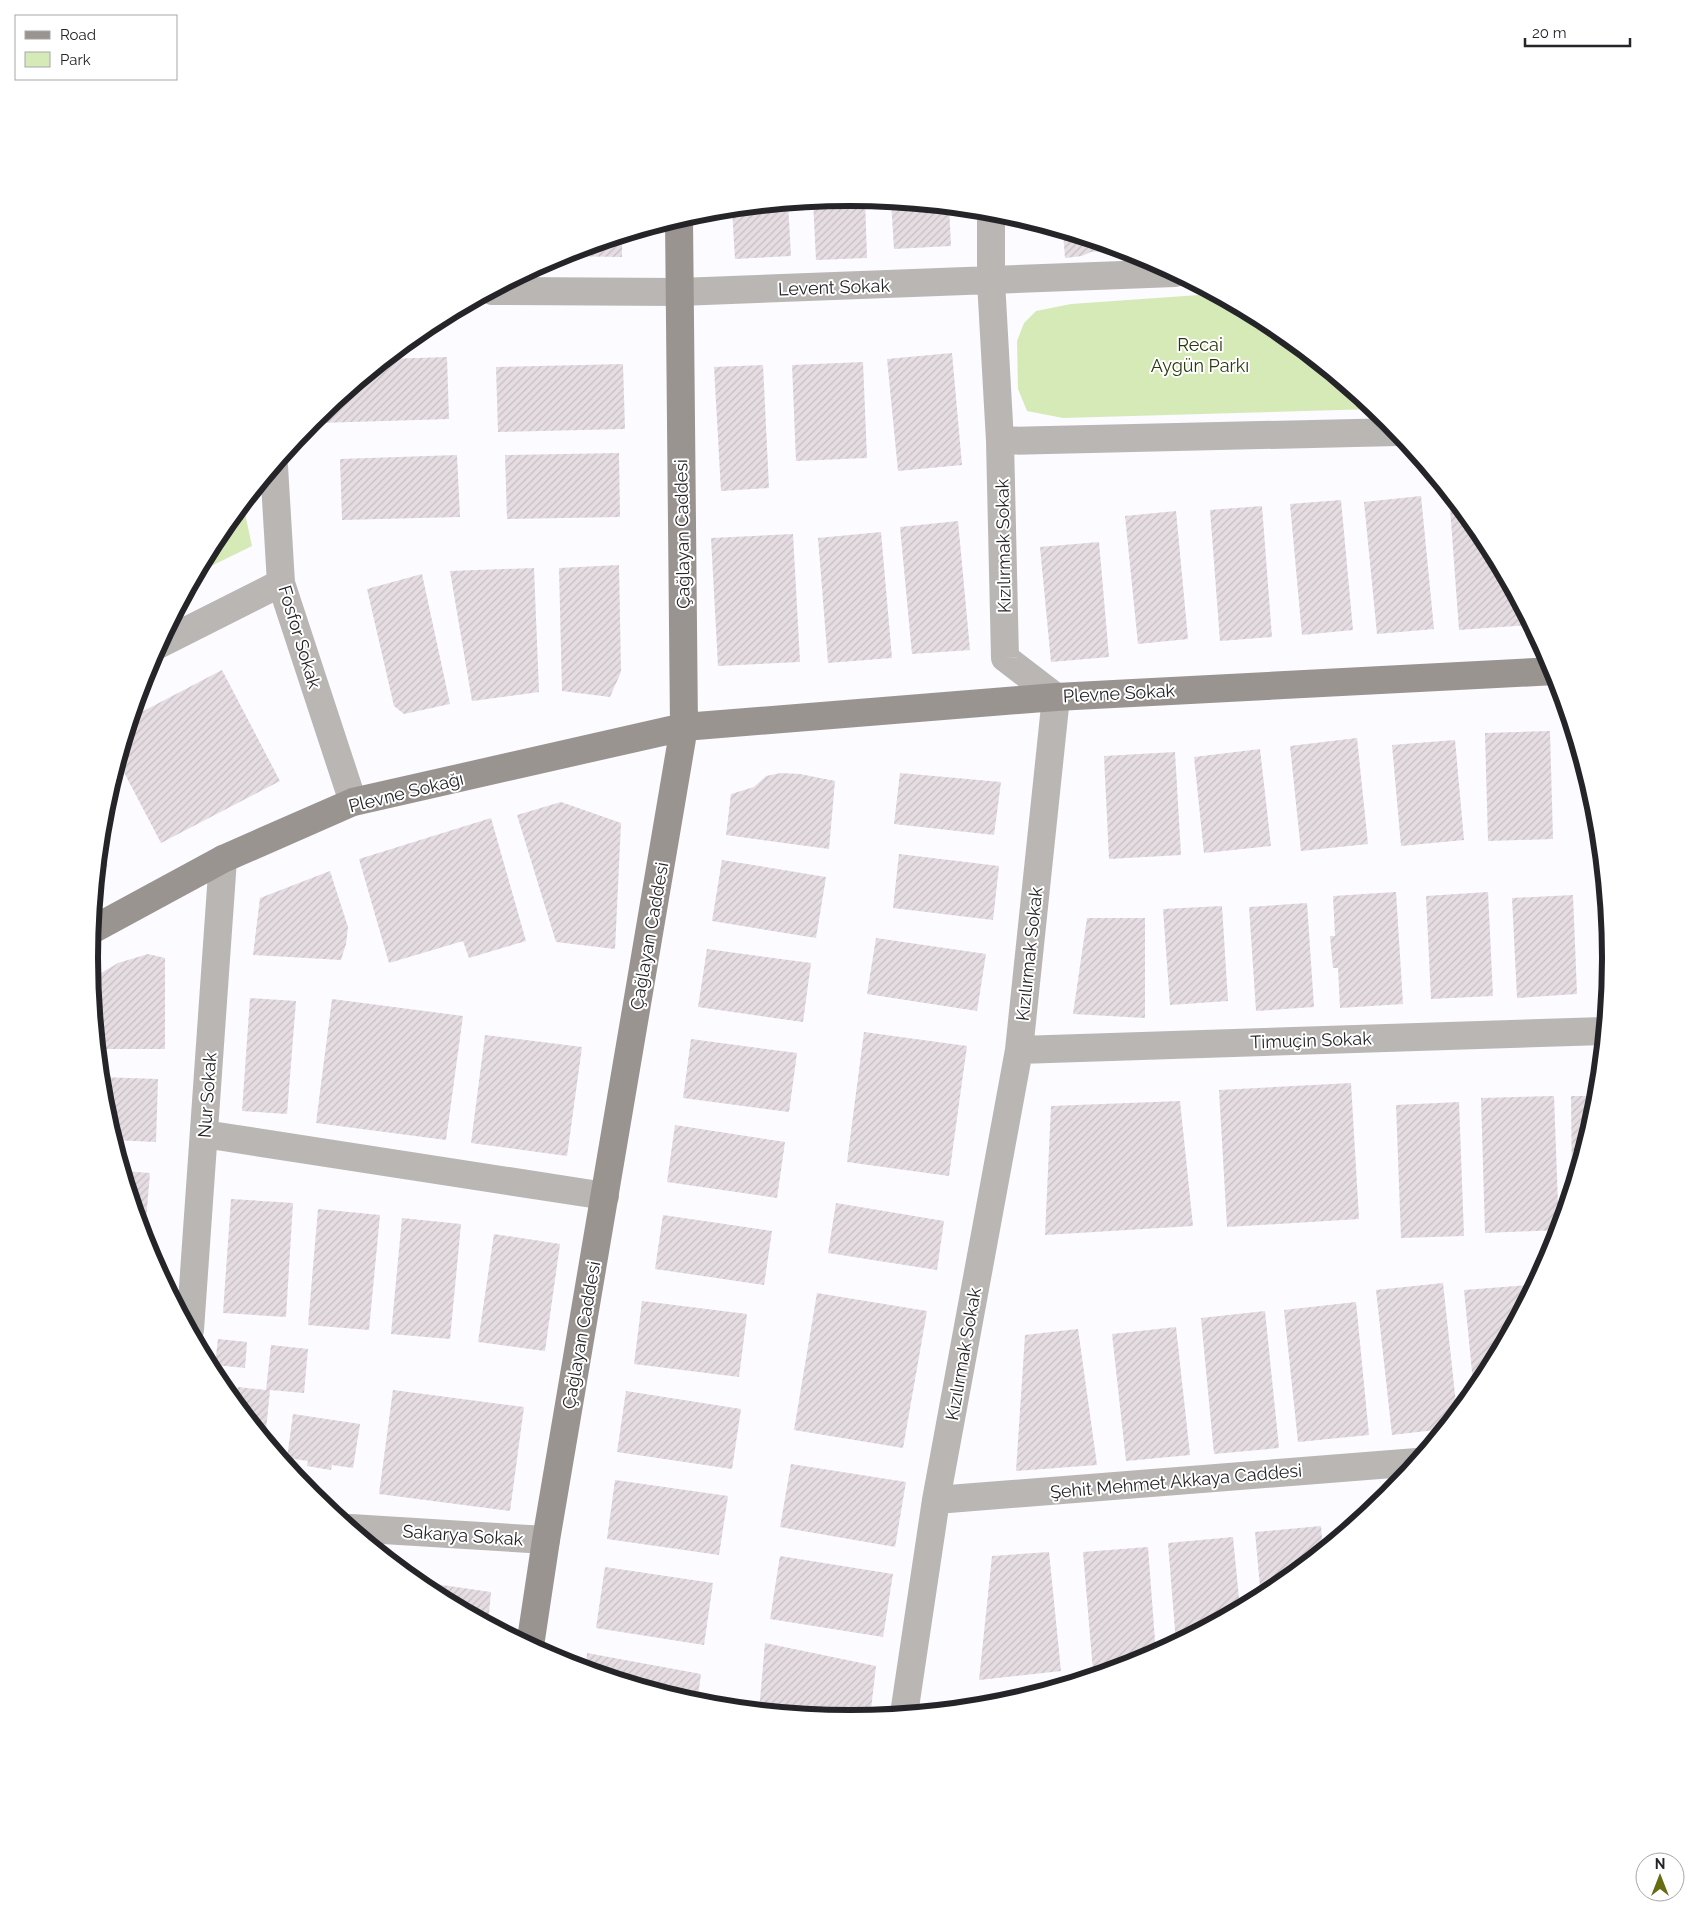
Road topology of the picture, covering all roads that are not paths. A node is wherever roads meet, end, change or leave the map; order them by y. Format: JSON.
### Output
{"nodes":[{"id":1,"x":991,"y":219,"type":"edge"},
{"id":2,"x":679,"y":226,"type":"edge"},
{"id":3,"x":1161,"y":274,"type":"edge"},
{"id":4,"x":991,"y":282,"type":"junction"},
{"id":5,"x":504,"y":291,"type":"edge"},
{"id":6,"x":679,"y":292,"type":"junction"},
{"id":7,"x":1388,"y":432,"type":"edge"},
{"id":8,"x":1000,"y":441,"type":"junction"},
{"id":9,"x":275,"y":474,"type":"edge"},
{"id":10,"x":282,"y":583,"type":"junction"},
{"id":11,"x":169,"y":640,"type":"edge"},
{"id":12,"x":1545,"y":671,"type":"edge"},
{"id":13,"x":1056,"y":697,"type":"junction"},
{"id":14,"x":684,"y":727,"type":"junction"},
{"id":15,"x":353,"y":802,"type":"junction"},
{"id":16,"x":223,"y":859,"type":"junction"},
{"id":17,"x":99,"y":926,"type":"edge"},
{"id":18,"x":1599,"y":1031,"type":"edge"},
{"id":19,"x":1019,"y":1050,"type":"junction"},
{"id":20,"x":204,"y":1134,"type":"junction"},
{"id":21,"x":605,"y":1196,"type":"junction"},
{"id":22,"x":191,"y":1321,"type":"edge"},
{"id":23,"x":1409,"y":1463,"type":"edge"},
{"id":24,"x":936,"y":1500,"type":"junction"},
{"id":25,"x":360,"y":1529,"type":"edge"},
{"id":26,"x":546,"y":1540,"type":"junction"},
{"id":27,"x":531,"y":1640,"type":"edge"},
{"id":28,"x":905,"y":1709,"type":"edge"}],
"edges":[{"from":1,"to":4,"type":"street","name":"Kızılırmak Sokak"},
{"from":2,"to":6,"type":"street","name":"Çağlayan Caddesi"},
{"from":3,"to":4,"type":"street","name":"Levent Sokak"},
{"from":4,"to":6,"type":"street","name":"Levent Sokak"},
{"from":4,"to":8,"type":"street","name":"Kızılırmak Sokak"},
{"from":5,"to":6,"type":"street","name":"Levent Sokak"},
{"from":6,"to":14,"type":"street","name":"Çağlayan Caddesi"},
{"from":7,"to":8,"type":"street"},
{"from":8,"to":13,"type":"street","name":"Kızılırmak Sokak"},
{"from":9,"to":10,"type":"street","name":"Fosfor Sokak"},
{"from":10,"to":11,"type":"street"},
{"from":10,"to":15,"type":"street","name":"Fosfor Sokak"},
{"from":12,"to":13,"type":"street","name":"Plevne Sokak"},
{"from":13,"to":14,"type":"street","name":"Plevne Sokak"},
{"from":13,"to":19,"type":"street","name":"Kızılırmak Sokak"},
{"from":14,"to":15,"type":"street","name":"Plevne Sokağı"},
{"from":14,"to":21,"type":"street","name":"Çağlayan Caddesi"},
{"from":15,"to":16,"type":"street","name":"Plevne Sokağı"},
{"from":16,"to":17,"type":"street","name":"Plevne Sokağı"},
{"from":16,"to":20,"type":"street","name":"Nur Sokak"},
{"from":18,"to":19,"type":"street","name":"Timuçin Sokak"},
{"from":19,"to":24,"type":"street","name":"Kızılırmak Sokak"},
{"from":20,"to":21,"type":"street"},
{"from":20,"to":22,"type":"street","name":"Nur Sokak"},
{"from":21,"to":26,"type":"street","name":"Çağlayan Caddesi"},
{"from":23,"to":24,"type":"street","name":"Şehit Mehmet Akkaya Caddesi"},
{"from":24,"to":28,"type":"street","name":"Kızılırmak Sokak"},
{"from":25,"to":26,"type":"street","name":"Sakarya Sokak"},
{"from":26,"to":27,"type":"street","name":"Çağlayan Caddesi"}]}
